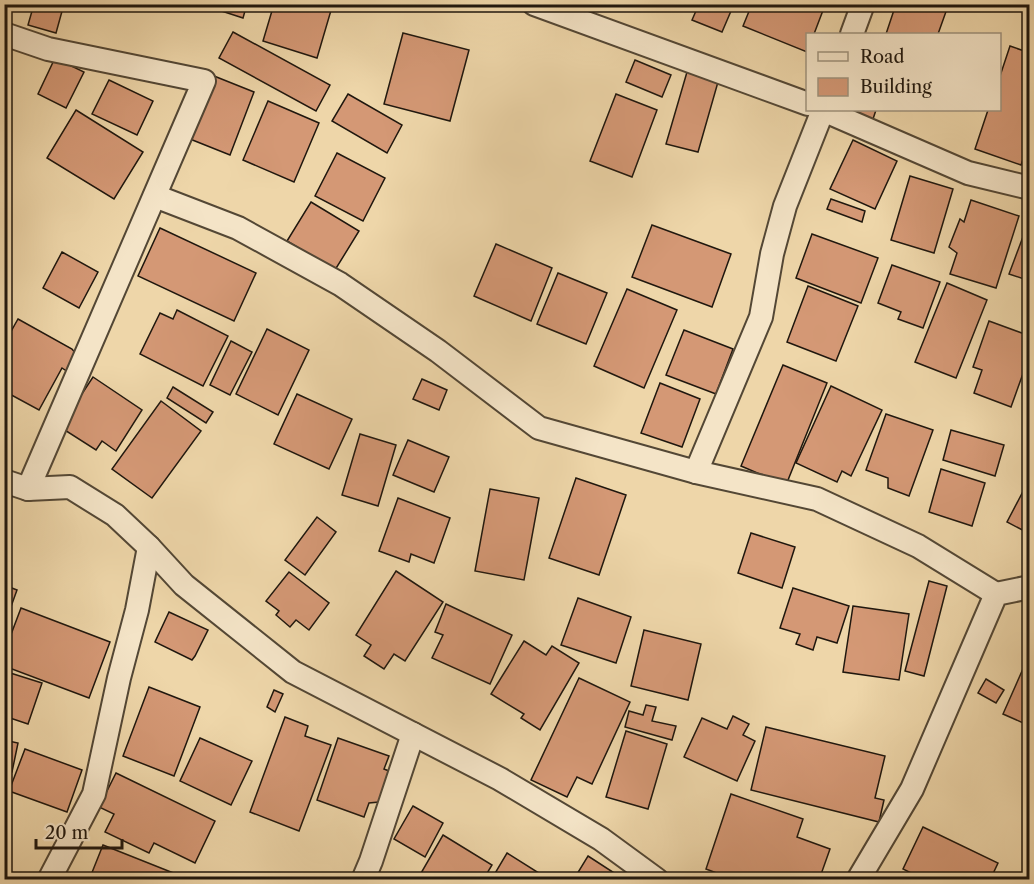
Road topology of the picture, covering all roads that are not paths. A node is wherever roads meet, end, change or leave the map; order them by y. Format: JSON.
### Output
{"nodes":[{"id":1,"x":534,"y":4,"type":"edge"},
{"id":2,"x":863,"y":4,"type":"edge"},
{"id":3,"x":852,"y":33,"type":"edge"},
{"id":4,"x":4,"y":34,"type":"edge"},
{"id":5,"x":806,"y":104,"type":"edge"},
{"id":6,"x":823,"y":111,"type":"edge"},
{"id":7,"x":825,"y":111,"type":"edge"},
{"id":8,"x":1029,"y":188,"type":"edge"},
{"id":9,"x":155,"y":196,"type":"junction"},
{"id":10,"x":696,"y":472,"type":"junction"},
{"id":11,"x":4,"y":481,"type":"edge"},
{"id":12,"x":28,"y":489,"type":"junction"},
{"id":13,"x":149,"y":547,"type":"junction"},
{"id":14,"x":1029,"y":587,"type":"edge"},
{"id":15,"x":996,"y":594,"type":"junction"},
{"id":16,"x":413,"y":734,"type":"junction"},
{"id":17,"x":49,"y":879,"type":"edge"},
{"id":18,"x":363,"y":879,"type":"edge"},
{"id":19,"x":657,"y":879,"type":"edge"},
{"id":20,"x":858,"y":879,"type":"edge"}],
"edges":[{"from":1,"to":5,"type":"street"},
{"from":2,"to":3,"type":"street"},
{"from":4,"to":9,"type":"street"},
{"from":6,"to":10,"type":"street"},
{"from":7,"to":8,"type":"street"},
{"from":9,"to":10,"type":"street"},
{"from":9,"to":12,"type":"street"},
{"from":10,"to":15,"type":"street"},
{"from":11,"to":12,"type":"street"},
{"from":12,"to":13,"type":"street"},
{"from":13,"to":16,"type":"street"},
{"from":13,"to":17,"type":"street"},
{"from":14,"to":15,"type":"street"},
{"from":15,"to":20,"type":"street"},
{"from":16,"to":18,"type":"street"},
{"from":16,"to":19,"type":"street"}]}
